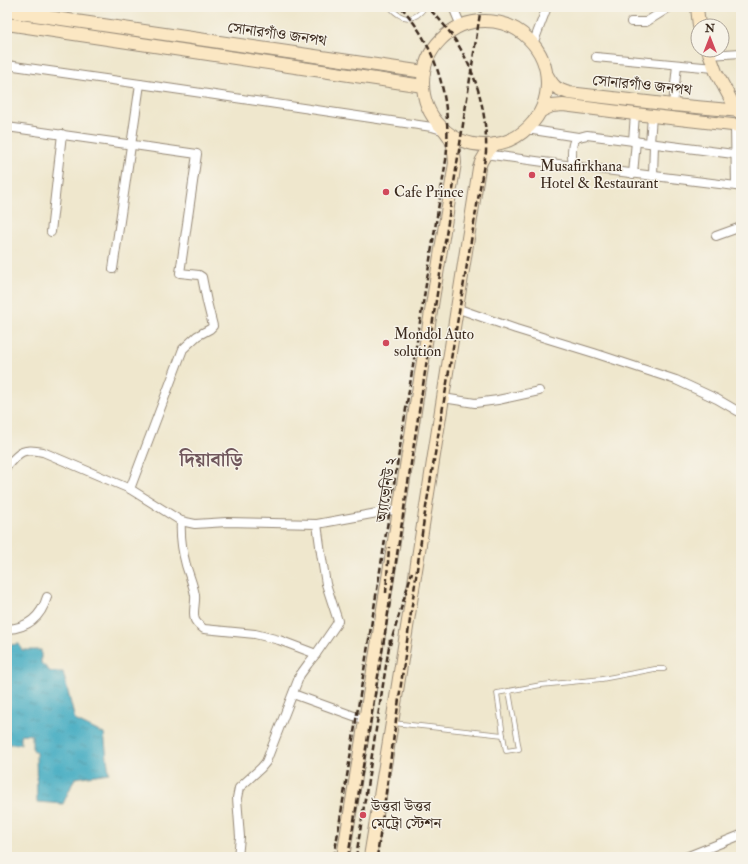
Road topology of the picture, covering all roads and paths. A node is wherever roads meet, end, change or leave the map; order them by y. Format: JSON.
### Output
{"nodes":[{"id":1,"x":390,"y":7,"type":"edge"},
{"id":2,"x":425,"y":7,"type":"edge"},
{"id":3,"x":453,"y":7,"type":"edge"},
{"id":4,"x":547,"y":7,"type":"edge"},
{"id":5,"x":670,"y":7,"type":"edge"},
{"id":6,"x":698,"y":7,"type":"edge"},
{"id":7,"x":7,"y":11,"type":"edge"},
{"id":8,"x":699,"y":18,"type":"edge"},
{"id":9,"x":631,"y":22,"type":"dead end"},
{"id":10,"x":7,"y":24,"type":"edge"},
{"id":11,"x":461,"y":26,"type":"junction"},
{"id":12,"x":534,"y":44,"type":"junction"},
{"id":13,"x":730,"y":53,"type":"edge"},
{"id":14,"x":741,"y":53,"type":"edge"},
{"id":15,"x":596,"y":57,"type":"dead end"},
{"id":16,"x":710,"y":58,"type":"edge"},
{"id":17,"x":7,"y":65,"type":"edge"},
{"id":18,"x":677,"y":65,"type":"junction"},
{"id":19,"x":714,"y":68,"type":"junction"},
{"id":20,"x":424,"y":72,"type":"junction"},
{"id":21,"x":547,"y":75,"type":"junction"},
{"id":22,"x":140,"y":84,"type":"junction"},
{"id":23,"x":423,"y":86,"type":"junction"},
{"id":24,"x":673,"y":105,"type":"junction"},
{"id":25,"x":541,"y":111,"type":"junction"},
{"id":26,"x":739,"y":111,"type":"edge"},
{"id":27,"x":635,"y":114,"type":"junction"},
{"id":28,"x":652,"y":116,"type":"junction"},
{"id":29,"x":738,"y":125,"type":"edge"},
{"id":30,"x":7,"y":127,"type":"edge"},
{"id":31,"x":526,"y":130,"type":"junction"},
{"id":32,"x":445,"y":131,"type":"junction"},
{"id":33,"x":62,"y":134,"type":"junction"},
{"id":34,"x":578,"y":137,"type":"junction"},
{"id":35,"x":634,"y":141,"type":"junction"},
{"id":36,"x":652,"y":143,"type":"junction"},
{"id":37,"x":131,"y":144,"type":"junction"},
{"id":38,"x":495,"y":144,"type":"junction"},
{"id":39,"x":485,"y":154,"type":"junction"},
{"id":40,"x":738,"y":155,"type":"edge"},
{"id":41,"x":572,"y":166,"type":"junction"},
{"id":42,"x":633,"y":174,"type":"junction"},
{"id":43,"x":652,"y":176,"type":"junction"},
{"id":44,"x":739,"y":187,"type":"edge"},
{"id":45,"x":741,"y":227,"type":"edge"},
{"id":46,"x":51,"y":232,"type":"dead end"},
{"id":47,"x":716,"y":236,"type":"dead end"},
{"id":48,"x":113,"y":269,"type":"dead end"},
{"id":49,"x":456,"y":308,"type":"junction"},
{"id":50,"x":539,"y":391,"type":"dead end"},
{"id":51,"x":443,"y":398,"type":"junction"},
{"id":52,"x":741,"y":413,"type":"edge"},
{"id":53,"x":7,"y":466,"type":"edge"},
{"id":54,"x":130,"y":489,"type":"junction"},
{"id":55,"x":399,"y":509,"type":"junction"},
{"id":56,"x":181,"y":521,"type":"junction"},
{"id":57,"x":317,"y":524,"type":"junction"},
{"id":58,"x":48,"y":597,"type":"dead end"},
{"id":59,"x":7,"y":629,"type":"edge"},
{"id":60,"x":316,"y":654,"type":"junction"},
{"id":61,"x":664,"y":669,"type":"dead end"},
{"id":62,"x":510,"y":690,"type":"junction"},
{"id":63,"x":293,"y":694,"type":"junction"},
{"id":64,"x":365,"y":720,"type":"junction"},
{"id":65,"x":392,"y":723,"type":"junction"},
{"id":66,"x":502,"y":735,"type":"junction"},
{"id":67,"x":741,"y":835,"type":"edge"},
{"id":68,"x":238,"y":857,"type":"edge"},
{"id":69,"x":343,"y":857,"type":"edge"},
{"id":70,"x":370,"y":857,"type":"edge"},
{"id":71,"x":686,"y":857,"type":"edge"}],
"edges":[{"from":1,"to":2,"type":"lane"},
{"from":3,"to":11,"type":"street"},
{"from":4,"to":12,"type":"street"},
{"from":5,"to":9,"type":"street"},
{"from":6,"to":8,"type":"main road"},
{"from":7,"to":20,"type":"main road","name":"সোনারগাঁও জনপথ"},
{"from":10,"to":23,"type":"main road","name":"সোনারগাঁও জনপথ"},
{"from":11,"to":12,"type":"main road","name":"সোনারগাঁও জনপথ"},
{"from":11,"to":20,"type":"main road","name":"সোনারগাঁও জনপথ"},
{"from":12,"to":21,"type":"main road","name":"সোনারগাঁও জনপথ"},
{"from":13,"to":14,"type":"street"},
{"from":15,"to":18,"type":"street"},
{"from":16,"to":19,"type":"main road"},
{"from":17,"to":22,"type":"street"},
{"from":18,"to":19,"type":"street"},
{"from":18,"to":24,"type":"street"},
{"from":19,"to":26,"type":"main road"},
{"from":20,"to":23,"type":"main road","name":"সোনারগাঁও জনপথ"},
{"from":21,"to":24,"type":"main road","name":"সোনারগাঁও জনপথ"},
{"from":21,"to":25,"type":"main road","name":"সোনারগাঁও জনপথ"},
{"from":22,"to":32,"type":"street"},
{"from":22,"to":37,"type":"street"},
{"from":23,"to":32,"type":"main road","name":"সোনারগাঁও জনপথ"},
{"from":24,"to":26,"type":"main road","name":"সোনারগাঁও জনপথ"},
{"from":25,"to":27,"type":"main road","name":"সোনারগাঁও জনপথ"},
{"from":25,"to":31,"type":"main road","name":"সোনারগাঁও জনপথ"},
{"from":27,"to":28,"type":"main road","name":"সোনারগাঁও জনপথ"},
{"from":27,"to":35,"type":"street"},
{"from":28,"to":29,"type":"main road","name":"সোনারগাঁও জনপথ"},
{"from":28,"to":36,"type":"street"},
{"from":29,"to":40,"type":"street"},
{"from":30,"to":33,"type":"street"},
{"from":31,"to":34,"type":"street"},
{"from":31,"to":38,"type":"main road","name":"সোনারগাঁও জনপথ"},
{"from":32,"to":38,"type":"main road","name":"সোনারগাঁও জনপথ"},
{"from":32,"to":55,"type":"main road","name":"অ্যাভেনিউ ২"},
{"from":33,"to":37,"type":"street"},
{"from":33,"to":46,"type":"street"},
{"from":34,"to":35,"type":"street"},
{"from":34,"to":41,"type":"street"},
{"from":35,"to":36,"type":"street"},
{"from":35,"to":42,"type":"street"},
{"from":36,"to":40,"type":"street"},
{"from":36,"to":43,"type":"street"},
{"from":37,"to":48,"type":"street"},
{"from":37,"to":54,"type":"street"},
{"from":38,"to":39,"type":"main road"},
{"from":39,"to":41,"type":"street"},
{"from":39,"to":49,"type":"main road"},
{"from":40,"to":44,"type":"street"},
{"from":41,"to":42,"type":"street"},
{"from":42,"to":43,"type":"street"},
{"from":43,"to":44,"type":"street"},
{"from":45,"to":47,"type":"street"},
{"from":49,"to":51,"type":"main road"},
{"from":49,"to":52,"type":"street"},
{"from":50,"to":51,"type":"street"},
{"from":51,"to":65,"type":"main road"},
{"from":53,"to":54,"type":"street"},
{"from":54,"to":56,"type":"street"},
{"from":55,"to":57,"type":"street"},
{"from":55,"to":64,"type":"main road","name":"অ্যাভেনিউ ২"},
{"from":56,"to":57,"type":"street"},
{"from":56,"to":60,"type":"street"},
{"from":57,"to":60,"type":"street"},
{"from":58,"to":59,"type":"street"},
{"from":60,"to":63,"type":"street"},
{"from":61,"to":62,"type":"lane"},
{"from":62,"to":66,"type":"lane"},
{"from":62,"to":66,"type":"lane"},
{"from":63,"to":64,"type":"street"},
{"from":63,"to":68,"type":"street"},
{"from":64,"to":69,"type":"main road","name":"অ্যাভেনিউ ২"},
{"from":65,"to":66,"type":"lane"},
{"from":65,"to":70,"type":"main road"},
{"from":67,"to":71,"type":"street"}]}
